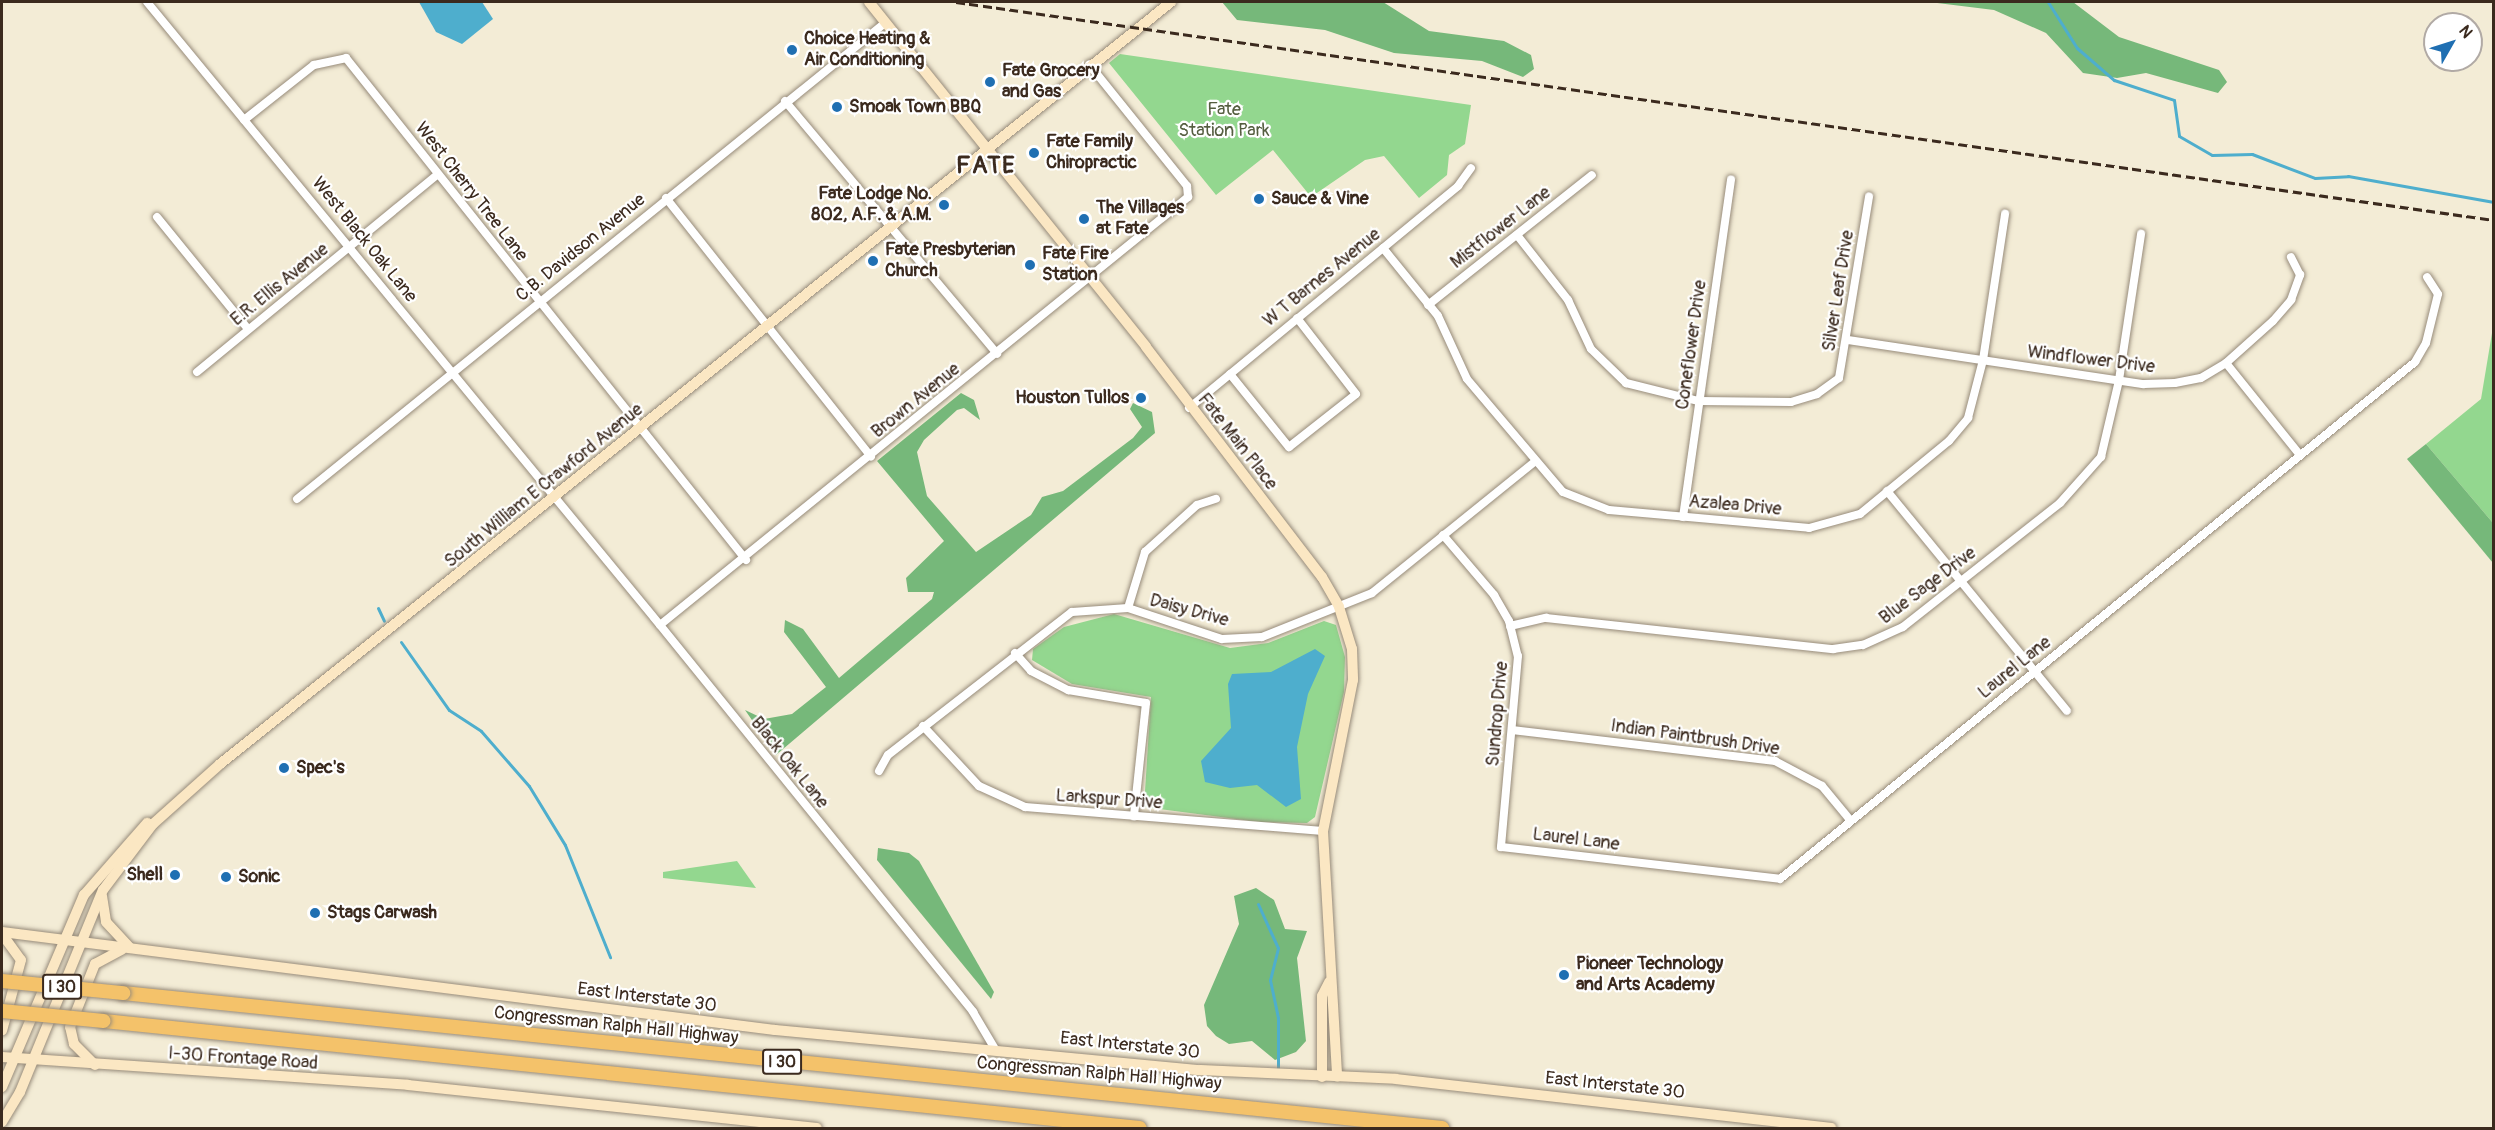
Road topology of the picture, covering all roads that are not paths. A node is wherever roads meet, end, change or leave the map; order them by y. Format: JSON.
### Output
{"nodes":[{"id":1,"x":147,"y":2,"type":"edge"},
{"id":2,"x":869,"y":2,"type":"edge"},
{"id":3,"x":1172,"y":2,"type":"edge"},
{"id":4,"x":885,"y":23,"type":"junction"},
{"id":5,"x":1089,"y":63,"type":"junction"},
{"id":6,"x":785,"y":101,"type":"junction"},
{"id":7,"x":244,"y":120,"type":"junction"},
{"id":8,"x":984,"y":149,"type":"junction"},
{"id":9,"x":1471,"y":168,"type":"dead end"},
{"id":10,"x":437,"y":175,"type":"junction"},
{"id":11,"x":1592,"y":175,"type":"dead end"},
{"id":12,"x":1731,"y":178,"type":"dead end"},
{"id":13,"x":1869,"y":196,"type":"dead end"},
{"id":14,"x":666,"y":198,"type":"junction"},
{"id":15,"x":2005,"y":214,"type":"dead end"},
{"id":16,"x":157,"y":217,"type":"dead end"},
{"id":17,"x":893,"y":228,"type":"junction"},
{"id":18,"x":2141,"y":234,"type":"dead end"},
{"id":19,"x":1517,"y":235,"type":"junction"},
{"id":20,"x":350,"y":246,"type":"junction"},
{"id":21,"x":1383,"y":248,"type":"junction"},
{"id":22,"x":2291,"y":257,"type":"dead end"},
{"id":23,"x":2427,"y":277,"type":"dead end"},
{"id":24,"x":1090,"y":279,"type":"junction"},
{"id":25,"x":539,"y":302,"type":"junction"},
{"id":26,"x":1428,"y":305,"type":"junction"},
{"id":27,"x":1297,"y":318,"type":"junction"},
{"id":28,"x":770,"y":327,"type":"junction"},
{"id":29,"x":248,"y":329,"type":"junction"},
{"id":30,"x":1848,"y":340,"type":"junction"},
{"id":31,"x":997,"y":354,"type":"junction"},
{"id":32,"x":1983,"y":360,"type":"junction"},
{"id":33,"x":2226,"y":363,"type":"junction"},
{"id":34,"x":450,"y":370,"type":"junction"},
{"id":35,"x":198,"y":372,"type":"dead end"},
{"id":36,"x":1230,"y":374,"type":"junction"},
{"id":37,"x":2119,"y":380,"type":"junction"},
{"id":38,"x":1699,"y":401,"type":"junction"},
{"id":39,"x":1189,"y":408,"type":"junction"},
{"id":40,"x":641,"y":429,"type":"junction"},
{"id":41,"x":2300,"y":455,"type":"junction"},
{"id":42,"x":871,"y":457,"type":"junction"},
{"id":43,"x":1533,"y":463,"type":"junction"},
{"id":44,"x":1887,"y":492,"type":"junction"},
{"id":45,"x":557,"y":498,"type":"junction"},
{"id":46,"x":297,"y":499,"type":"dead end"},
{"id":47,"x":1216,"y":499,"type":"dead end"},
{"id":48,"x":1683,"y":517,"type":"junction"},
{"id":49,"x":1443,"y":535,"type":"junction"},
{"id":50,"x":746,"y":560,"type":"junction"},
{"id":51,"x":1961,"y":581,"type":"junction"},
{"id":52,"x":1340,"y":607,"type":"junction"},
{"id":53,"x":1128,"y":608,"type":"junction"},
{"id":54,"x":660,"y":625,"type":"junction"},
{"id":55,"x":1510,"y":626,"type":"junction"},
{"id":56,"x":1015,"y":653,"type":"junction"},
{"id":57,"x":2035,"y":671,"type":"junction"},
{"id":58,"x":2067,"y":711,"type":"dead end"},
{"id":59,"x":923,"y":726,"type":"junction"},
{"id":60,"x":1512,"y":730,"type":"junction"},
{"id":61,"x":879,"y":771,"type":"dead end"},
{"id":62,"x":179,"y":800,"type":"junction"},
{"id":63,"x":1134,"y":816,"type":"junction"},
{"id":64,"x":1851,"y":821,"type":"junction"},
{"id":65,"x":1323,"y":831,"type":"junction"},
{"id":66,"x":1501,"y":847,"type":"joint"},
{"id":67,"x":103,"y":890,"type":"junction"},
{"id":68,"x":2,"y":933,"type":"edge"},
{"id":69,"x":63,"y":940,"type":"junction"},
{"id":70,"x":82,"y":943,"type":"junction"},
{"id":71,"x":130,"y":948,"type":"junction"},
{"id":72,"x":2,"y":981,"type":"edge"},
{"id":73,"x":1329,"y":982,"type":"junction"},
{"id":74,"x":2,"y":1011,"type":"edge"},
{"id":75,"x":2,"y":1031,"type":"edge"},
{"id":76,"x":995,"y":1049,"type":"junction"},
{"id":77,"x":2,"y":1057,"type":"edge"},
{"id":78,"x":14,"y":1058,"type":"junction"},
{"id":79,"x":34,"y":1060,"type":"junction"},
{"id":80,"x":95,"y":1065,"type":"junction"},
{"id":81,"x":1322,"y":1077,"type":"junction"},
{"id":82,"x":1338,"y":1077,"type":"junction"},
{"id":83,"x":2,"y":1087,"type":"edge"},
{"id":84,"x":2,"y":1122,"type":"edge"},
{"id":85,"x":817,"y":1128,"type":"edge"},
{"id":86,"x":1139,"y":1128,"type":"edge"},
{"id":87,"x":1442,"y":1128,"type":"edge"},
{"id":88,"x":1831,"y":1128,"type":"edge"}],
"edges":[{"from":1,"to":7,"type":"street","name":"West Black Oak Lane"},
{"from":2,"to":4,"type":"main road","name":"Fate Main Place"},
{"from":3,"to":5,"type":"main road","name":"South William E Crawford Avenue"},
{"from":4,"to":6,"type":"street","name":"C.B. Davidson Avenue"},
{"from":4,"to":8,"type":"main road","name":"Fate Main Place"},
{"from":5,"to":8,"type":"main road","name":"South William E Crawford Avenue"},
{"from":5,"to":24,"type":"street","name":"Brown Avenue"},
{"from":6,"to":14,"type":"street","name":"C.B. Davidson Avenue"},
{"from":6,"to":17,"type":"street"},
{"from":7,"to":10,"type":"street","name":"West Cherry Tree Lane"},
{"from":7,"to":20,"type":"street","name":"West Black Oak Lane"},
{"from":8,"to":17,"type":"main road","name":"South William E Crawford Avenue"},
{"from":8,"to":24,"type":"main road","name":"Fate Main Place"},
{"from":9,"to":21,"type":"street","name":"W T Barnes Avenue"},
{"from":10,"to":20,"type":"street","name":"E.R. Ellis Avenue"},
{"from":10,"to":25,"type":"street","name":"West Cherry Tree Lane"},
{"from":11,"to":19,"type":"street","name":"Mistflower Lane"},
{"from":12,"to":38,"type":"street","name":"Coneflower Drive"},
{"from":13,"to":30,"type":"street","name":"Silver Leaf Drive"},
{"from":14,"to":25,"type":"street","name":"C.B. Davidson Avenue"},
{"from":14,"to":28,"type":"street"},
{"from":15,"to":32,"type":"street","name":"Azalea Drive"},
{"from":16,"to":29,"type":"street"},
{"from":17,"to":28,"type":"main road","name":"South William E Crawford Avenue"},
{"from":17,"to":31,"type":"street"},
{"from":18,"to":37,"type":"street","name":"Blue Sage Drive"},
{"from":19,"to":26,"type":"street","name":"Mistflower Lane"},
{"from":19,"to":38,"type":"street","name":"Silver Leaf Drive"},
{"from":20,"to":29,"type":"street","name":"E.R. Ellis Avenue"},
{"from":20,"to":34,"type":"street","name":"West Black Oak Lane"},
{"from":21,"to":26,"type":"street","name":"Azalea Drive"},
{"from":21,"to":27,"type":"street","name":"W T Barnes Avenue"},
{"from":22,"to":33,"type":"street","name":"Windflower Drive"},
{"from":23,"to":41,"type":"street","name":"Laurel Lane"},
{"from":24,"to":31,"type":"street","name":"Brown Avenue"},
{"from":24,"to":39,"type":"main road","name":"Fate Main Place"},
{"from":25,"to":34,"type":"street","name":"C.B. Davidson Avenue"},
{"from":25,"to":40,"type":"street","name":"West Cherry Tree Lane"},
{"from":26,"to":43,"type":"street","name":"Azalea Drive"},
{"from":27,"to":36,"type":"street","name":"W T Barnes Avenue"},
{"from":27,"to":36,"type":"street"},
{"from":28,"to":40,"type":"main road","name":"South William E Crawford Avenue"},
{"from":28,"to":42,"type":"street"},
{"from":29,"to":35,"type":"street","name":"E.R. Ellis Avenue"},
{"from":30,"to":32,"type":"street","name":"Windflower Drive"},
{"from":30,"to":38,"type":"street","name":"Silver Leaf Drive"},
{"from":31,"to":42,"type":"street","name":"Brown Avenue"},
{"from":32,"to":37,"type":"street","name":"Windflower Drive"},
{"from":32,"to":44,"type":"street","name":"Azalea Drive"},
{"from":33,"to":37,"type":"street","name":"Windflower Drive"},
{"from":33,"to":41,"type":"street"},
{"from":34,"to":45,"type":"street","name":"West Black Oak Lane"},
{"from":34,"to":46,"type":"street","name":"C.B. Davidson Avenue"},
{"from":36,"to":39,"type":"street","name":"W T Barnes Avenue"},
{"from":37,"to":51,"type":"street","name":"Blue Sage Drive"},
{"from":38,"to":48,"type":"street","name":"Coneflower Drive"},
{"from":39,"to":52,"type":"main road","name":"Fate Main Place"},
{"from":40,"to":45,"type":"main road","name":"South William E Crawford Avenue"},
{"from":40,"to":50,"type":"street","name":"West Cherry Tree Lane"},
{"from":41,"to":57,"type":"street","name":"Laurel Lane"},
{"from":42,"to":50,"type":"street","name":"Brown Avenue"},
{"from":43,"to":48,"type":"street","name":"Azalea Drive"},
{"from":43,"to":49,"type":"street","name":"Daisy Drive"},
{"from":44,"to":48,"type":"street","name":"Azalea Drive"},
{"from":44,"to":51,"type":"street"},
{"from":45,"to":54,"type":"street","name":"Black Oak Lane"},
{"from":45,"to":62,"type":"main road","name":"South William E Crawford Avenue"},
{"from":47,"to":53,"type":"street"},
{"from":49,"to":52,"type":"street","name":"Daisy Drive"},
{"from":49,"to":55,"type":"street","name":"Sundrop Drive"},
{"from":50,"to":54,"type":"street","name":"Brown Avenue"},
{"from":51,"to":55,"type":"street","name":"Blue Sage Drive"},
{"from":51,"to":57,"type":"street"},
{"from":52,"to":53,"type":"street","name":"Daisy Drive"},
{"from":52,"to":65,"type":"main road","name":"Fate Main Place"},
{"from":53,"to":56,"type":"street","name":"Daisy Drive"},
{"from":54,"to":76,"type":"street","name":"Black Oak Lane"},
{"from":55,"to":60,"type":"street","name":"Sundrop Drive"},
{"from":56,"to":59,"type":"street","name":"Daisy Drive"},
{"from":56,"to":63,"type":"street"},
{"from":57,"to":58,"type":"street"},
{"from":57,"to":64,"type":"street","name":"Laurel Lane"},
{"from":59,"to":61,"type":"street","name":"Daisy Drive"},
{"from":59,"to":63,"type":"street","name":"Larkspur Drive"},
{"from":60,"to":64,"type":"street","name":"Indian Paintbrush Drive"},
{"from":60,"to":66,"type":"street","name":"Sundrop Drive"},
{"from":62,"to":67,"type":"main road"},
{"from":62,"to":69,"type":"main road"},
{"from":63,"to":65,"type":"street","name":"Larkspur Drive"},
{"from":64,"to":66,"type":"street","name":"Laurel Lane"},
{"from":65,"to":73,"type":"main road","name":"Fate Main Place"},
{"from":67,"to":70,"type":"main road"},
{"from":67,"to":71,"type":"main road"},
{"from":68,"to":69,"type":"main road"},
{"from":68,"to":75,"type":"main road"},
{"from":69,"to":70,"type":"main road"},
{"from":69,"to":78,"type":"main road"},
{"from":70,"to":71,"type":"main road"},
{"from":70,"to":79,"type":"main road"},
{"from":71,"to":76,"type":"main road","name":"East Interstate 30"},
{"from":71,"to":80,"type":"main road"},
{"from":72,"to":87,"type":"highway","name":"Congressman Ralph Hall Highway","number":"I 30","bridge":true},
{"from":73,"to":81,"type":"main road","name":"Fate Main Place"},
{"from":73,"to":82,"type":"main road","name":"Fate Main Place"},
{"from":74,"to":86,"type":"highway","number":"I 30","bridge":true},
{"from":76,"to":81,"type":"main road","name":"East Interstate 30"},
{"from":77,"to":78,"type":"main road"},
{"from":78,"to":79,"type":"main road","name":"I-30 Frontage Road"},
{"from":78,"to":83,"type":"main road"},
{"from":79,"to":80,"type":"main road","name":"I-30 Frontage Road"},
{"from":79,"to":84,"type":"main road"},
{"from":80,"to":85,"type":"main road","name":"I-30 Frontage Road"},
{"from":81,"to":82,"type":"main road","name":"East Interstate 30"},
{"from":82,"to":88,"type":"main road","name":"East Interstate 30"}]}
